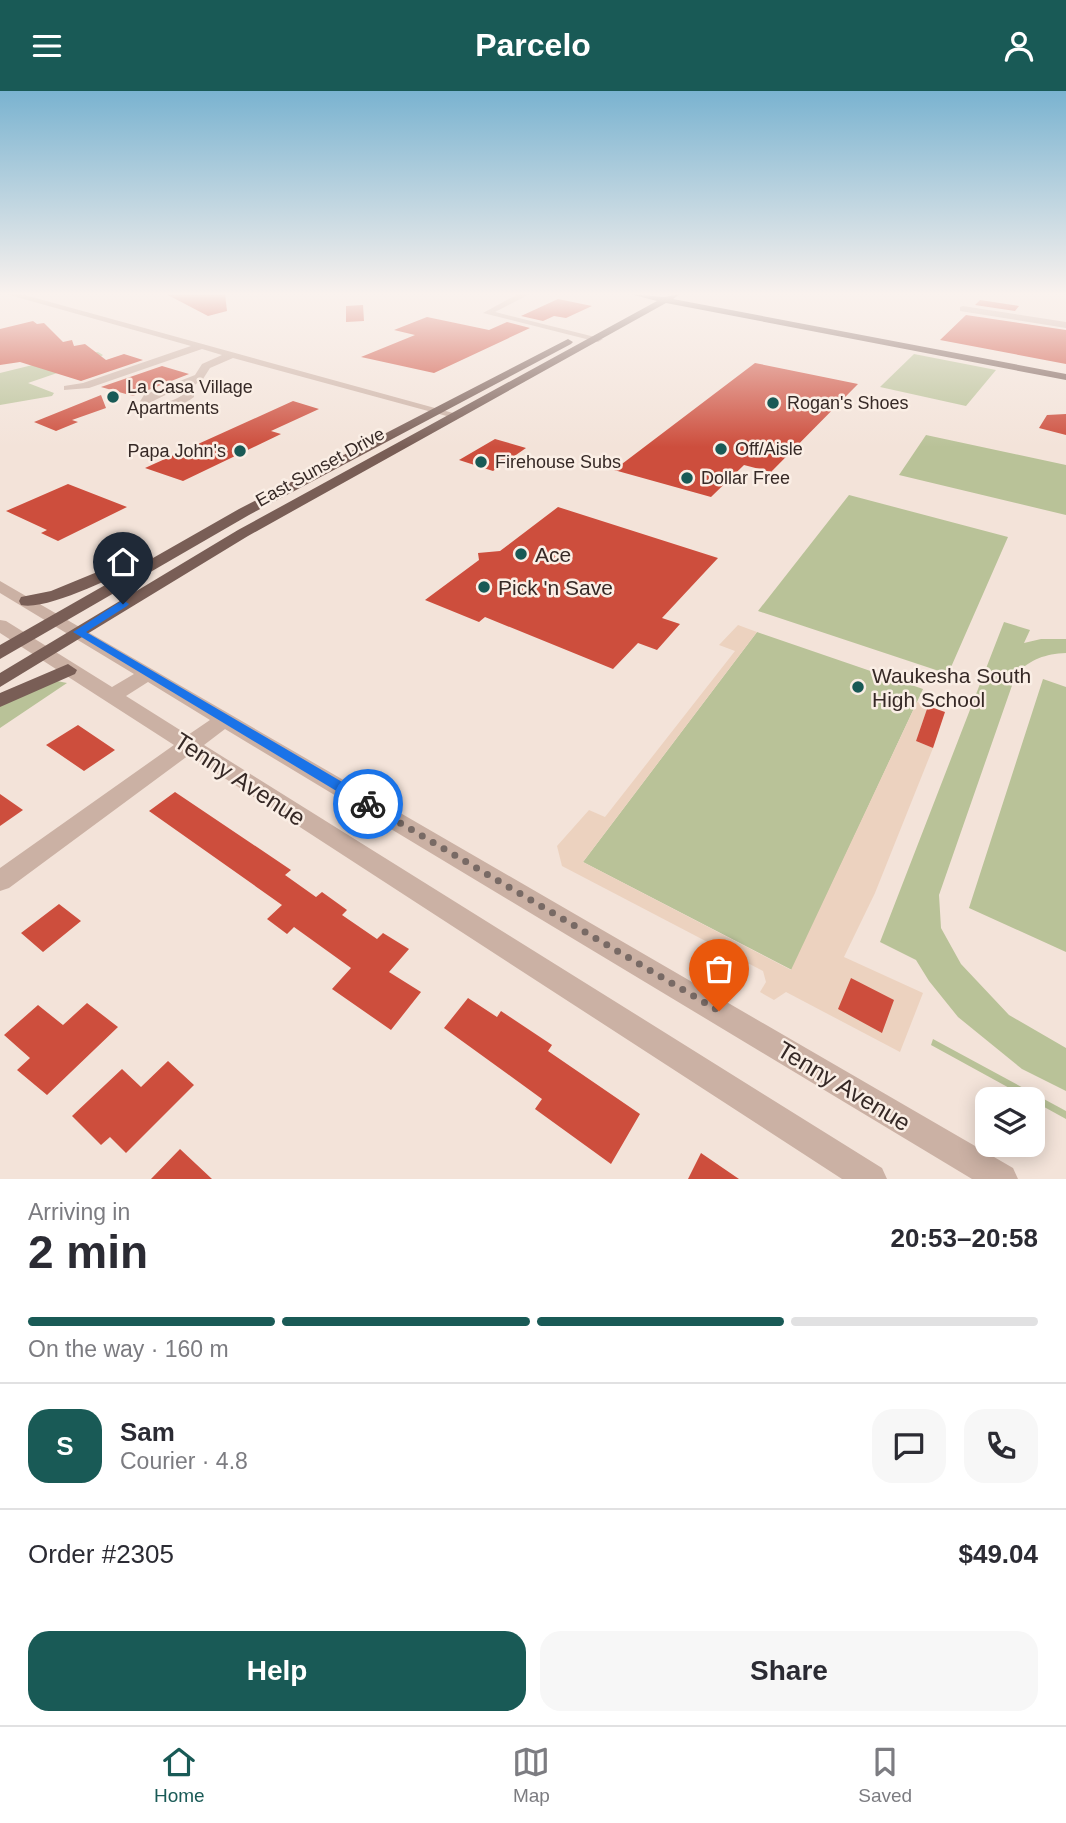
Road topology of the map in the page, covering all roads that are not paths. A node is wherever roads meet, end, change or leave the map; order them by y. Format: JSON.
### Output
{"nodes":[{"id":1,"x":197,"y":345,"type":"edge"},
{"id":2,"x":573,"y":345,"type":"edge"},
{"id":3,"x":576,"y":345,"type":"edge"},
{"id":4,"x":895,"y":345,"type":"edge"},
{"id":5,"x":202,"y":346,"type":"junction"},
{"id":6,"x":233,"y":354,"type":"junction"},
{"id":7,"x":1066,"y":377,"type":"edge"},
{"id":8,"x":191,"y":381,"type":"dead end"},
{"id":9,"x":68,"y":388,"type":"dead end"},
{"id":10,"x":437,"y":410,"type":"junction"},
{"id":11,"x":458,"y":416,"type":"junction"},
{"id":12,"x":199,"y":537,"type":"junction"},
{"id":13,"x":0,"y":586,"type":"edge"},
{"id":14,"x":27,"y":601,"type":"junction"},
{"id":15,"x":0,"y":625,"type":"edge"},
{"id":16,"x":68,"y":626,"type":"junction"},
{"id":17,"x":33,"y":647,"type":"junction"},
{"id":18,"x":0,"y":653,"type":"edge"},
{"id":19,"x":68,"y":670,"type":"junction"},
{"id":20,"x":149,"y":673,"type":"junction"},
{"id":21,"x":0,"y":681,"type":"edge"},
{"id":22,"x":112,"y":696,"type":"junction"},
{"id":23,"x":0,"y":701,"type":"edge"},
{"id":24,"x":225,"y":719,"type":"junction"},
{"id":25,"x":188,"y":747,"type":"junction"},
{"id":26,"x":0,"y":881,"type":"edge"},
{"id":27,"x":871,"y":1179,"type":"edge"},
{"id":28,"x":1002,"y":1179,"type":"edge"}],
"edges":[{"from":1,"to":5,"type":"street"},
{"from":2,"to":10,"type":"main road","name":"East Sunset Drive"},
{"from":3,"to":11,"type":"main road","name":"East Sunset Drive"},
{"from":4,"to":7,"type":"main road"},
{"from":5,"to":6,"type":"street"},
{"from":5,"to":9,"type":"street"},
{"from":6,"to":8,"type":"street"},
{"from":6,"to":10,"type":"street"},
{"from":10,"to":11,"type":"street"},
{"from":10,"to":12,"type":"main road","name":"East Sunset Drive"},
{"from":11,"to":16,"type":"main road","name":"East Sunset Drive"},
{"from":12,"to":14,"type":"main road"},
{"from":12,"to":16,"type":"main road","name":"East Sunset Drive"},
{"from":13,"to":14,"type":"street","name":"Tenny Avenue"},
{"from":14,"to":16,"type":"street","name":"Tenny Avenue"},
{"from":15,"to":17,"type":"street","name":"Tenny Avenue"},
{"from":16,"to":17,"type":"main road","name":"East Sunset Drive"},
{"from":16,"to":17,"type":"main road","name":"East Sunset Drive"},
{"from":16,"to":20,"type":"street","name":"Tenny Avenue"},
{"from":17,"to":18,"type":"main road","name":"East Sunset Drive"},
{"from":17,"to":19,"type":"street","name":"Tenny Avenue"},
{"from":17,"to":21,"type":"main road","name":"East Sunset Drive"},
{"from":19,"to":22,"type":"street","name":"Tenny Avenue"},
{"from":19,"to":23,"type":"main road"},
{"from":20,"to":22,"type":"street"},
{"from":20,"to":24,"type":"street","name":"Tenny Avenue"},
{"from":22,"to":25,"type":"street","name":"Tenny Avenue"},
{"from":24,"to":25,"type":"street"},
{"from":24,"to":28,"type":"street","name":"Tenny Avenue"},
{"from":25,"to":26,"type":"street"},
{"from":25,"to":27,"type":"street","name":"Tenny Avenue"}]}
